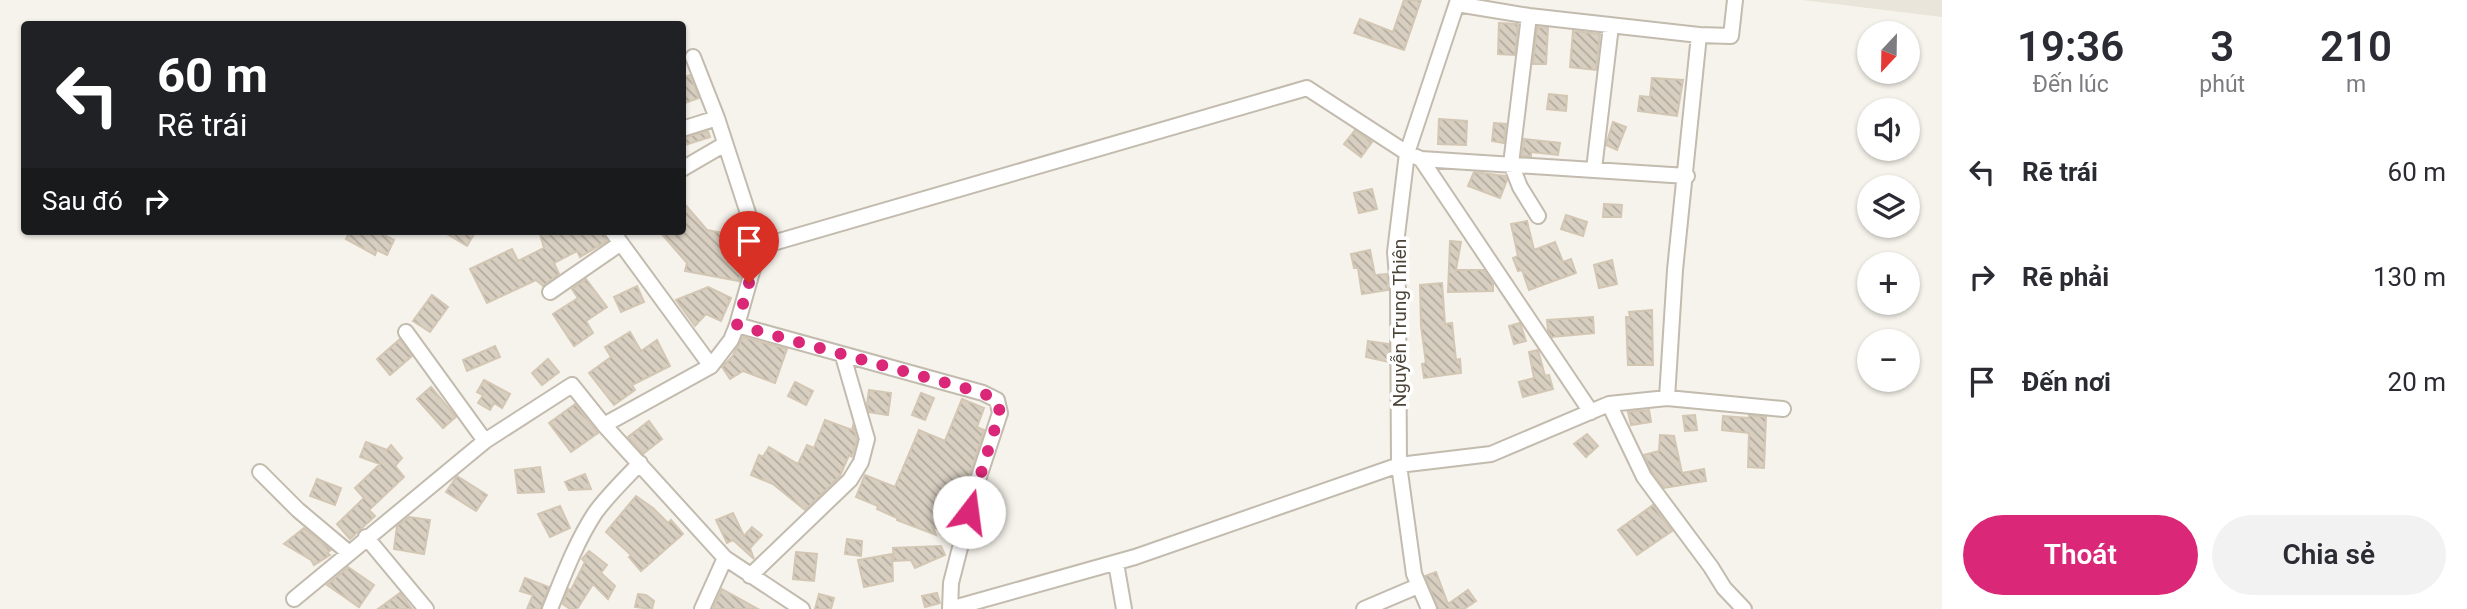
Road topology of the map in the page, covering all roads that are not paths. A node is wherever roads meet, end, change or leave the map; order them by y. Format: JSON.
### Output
{"nodes":[{"id":1,"x":1735,"y":0,"type":"edge"},
{"id":2,"x":1457,"y":2,"type":"edge"},
{"id":3,"x":1529,"y":16,"type":"junction"},
{"id":4,"x":1611,"y":26,"type":"junction"},
{"id":5,"x":1699,"y":35,"type":"junction"},
{"id":6,"x":693,"y":57,"type":"dead end"},
{"id":7,"x":717,"y":118,"type":"junction"},
{"id":8,"x":686,"y":128,"type":"edge"},
{"id":9,"x":725,"y":144,"type":"junction"},
{"id":10,"x":1414,"y":156,"type":"junction"},
{"id":11,"x":1511,"y":164,"type":"junction"},
{"id":12,"x":686,"y":167,"type":"edge"},
{"id":13,"x":1594,"y":169,"type":"junction"},
{"id":14,"x":1686,"y":176,"type":"junction"},
{"id":15,"x":1538,"y":216,"type":"dead end"},
{"id":16,"x":617,"y":237,"type":"edge"},
{"id":17,"x":759,"y":247,"type":"junction"},
{"id":18,"x":550,"y":292,"type":"dead end"},
{"id":19,"x":737,"y":325,"type":"junction"},
{"id":20,"x":406,"y":331,"type":"dead end"},
{"id":21,"x":843,"y":356,"type":"junction"},
{"id":22,"x":711,"y":366,"type":"junction"},
{"id":23,"x":1667,"y":398,"type":"junction"},
{"id":24,"x":1609,"y":404,"type":"junction"},
{"id":25,"x":1783,"y":409,"type":"dead end"},
{"id":26,"x":1591,"y":412,"type":"junction"},
{"id":27,"x":604,"y":425,"type":"junction"},
{"id":28,"x":485,"y":441,"type":"junction"},
{"id":29,"x":640,"y":463,"type":"junction"},
{"id":30,"x":1399,"y":465,"type":"junction"},
{"id":31,"x":260,"y":472,"type":"dead end"},
{"id":32,"x":366,"y":537,"type":"junction"},
{"id":33,"x":348,"y":552,"type":"junction"},
{"id":34,"x":725,"y":558,"type":"junction"},
{"id":35,"x":1116,"y":562,"type":"junction"},
{"id":36,"x":750,"y":576,"type":"junction"},
{"id":37,"x":1418,"y":586,"type":"junction"},
{"id":38,"x":294,"y":599,"type":"dead end"},
{"id":39,"x":426,"y":609,"type":"edge"},
{"id":40,"x":550,"y":609,"type":"edge"},
{"id":41,"x":702,"y":609,"type":"edge"},
{"id":42,"x":802,"y":609,"type":"edge"},
{"id":43,"x":950,"y":609,"type":"edge"},
{"id":44,"x":1124,"y":609,"type":"edge"},
{"id":45,"x":1364,"y":609,"type":"edge"},
{"id":46,"x":1429,"y":609,"type":"edge"},
{"id":47,"x":1744,"y":609,"type":"edge"}],
"edges":[{"from":1,"to":5,"type":"street"},
{"from":2,"to":3,"type":"street"},
{"from":2,"to":10,"type":"street","name":"Nguyễn Trung Thiên"},
{"from":3,"to":4,"type":"street"},
{"from":3,"to":11,"type":"street"},
{"from":4,"to":5,"type":"street"},
{"from":4,"to":13,"type":"street"},
{"from":5,"to":14,"type":"street"},
{"from":6,"to":7,"type":"street"},
{"from":7,"to":8,"type":"street"},
{"from":7,"to":9,"type":"street"},
{"from":9,"to":12,"type":"street"},
{"from":9,"to":17,"type":"street"},
{"from":10,"to":11,"type":"street"},
{"from":10,"to":17,"type":"street"},
{"from":10,"to":26,"type":"street"},
{"from":10,"to":30,"type":"street","name":"Nguyễn Trung Thiên"},
{"from":11,"to":13,"type":"street"},
{"from":11,"to":15,"type":"street"},
{"from":13,"to":14,"type":"street"},
{"from":14,"to":23,"type":"street"},
{"from":16,"to":18,"type":"street"},
{"from":16,"to":22,"type":"street"},
{"from":17,"to":19,"type":"street"},
{"from":19,"to":21,"type":"street"},
{"from":19,"to":22,"type":"street"},
{"from":20,"to":28,"type":"street"},
{"from":21,"to":36,"type":"street"},
{"from":21,"to":43,"type":"street"},
{"from":22,"to":27,"type":"street"},
{"from":23,"to":24,"type":"street"},
{"from":23,"to":25,"type":"street"},
{"from":24,"to":26,"type":"street"},
{"from":24,"to":47,"type":"street"},
{"from":26,"to":30,"type":"street"},
{"from":27,"to":28,"type":"street"},
{"from":27,"to":29,"type":"street"},
{"from":28,"to":32,"type":"street"},
{"from":29,"to":34,"type":"street"},
{"from":29,"to":40,"type":"street"},
{"from":30,"to":35,"type":"street"},
{"from":30,"to":37,"type":"street","name":"Nguyễn Trung Thiên"},
{"from":31,"to":33,"type":"street"},
{"from":32,"to":33,"type":"street"},
{"from":32,"to":39,"type":"street"},
{"from":33,"to":38,"type":"street"},
{"from":34,"to":36,"type":"street"},
{"from":34,"to":41,"type":"street"},
{"from":35,"to":43,"type":"street"},
{"from":35,"to":44,"type":"street"},
{"from":36,"to":42,"type":"street"},
{"from":37,"to":45,"type":"street"},
{"from":37,"to":46,"type":"street","name":"Nguyễn Trung Thiên"}]}
